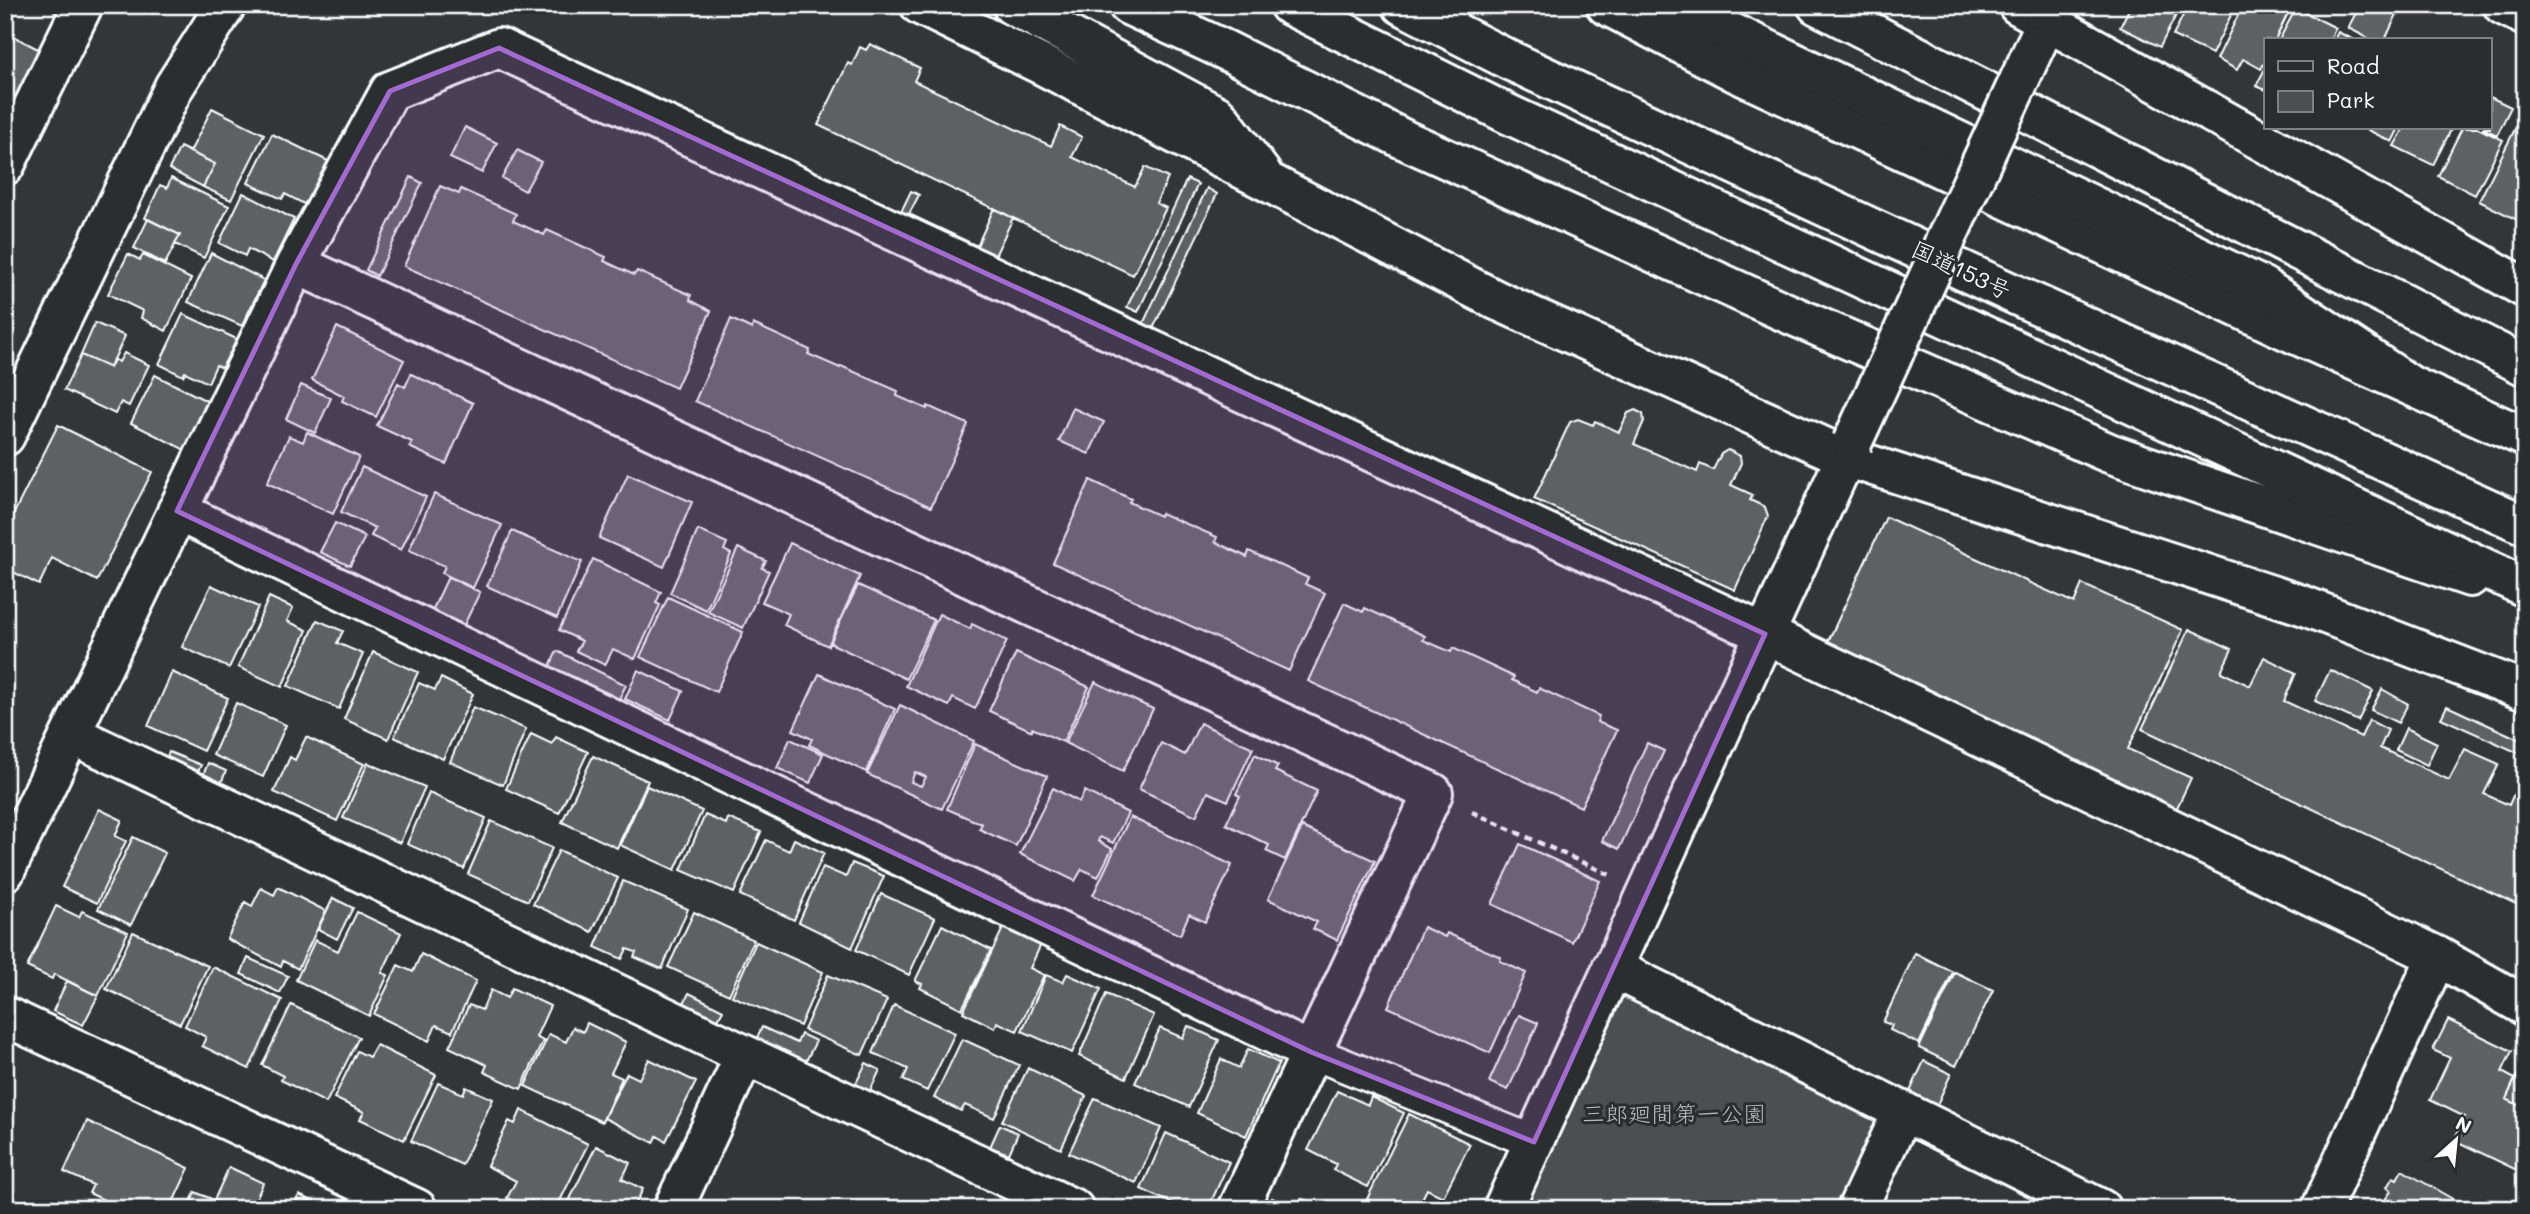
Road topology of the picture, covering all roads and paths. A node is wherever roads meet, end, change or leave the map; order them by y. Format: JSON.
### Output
{"nodes":[{"id":1,"x":83,"y":5,"type":"edge"},
{"id":2,"x":226,"y":5,"type":"edge"},
{"id":3,"x":919,"y":5,"type":"edge"},
{"id":4,"x":1012,"y":5,"type":"edge"},
{"id":5,"x":1128,"y":5,"type":"edge"},
{"id":6,"x":1289,"y":5,"type":"edge"},
{"id":7,"x":1402,"y":5,"type":"edge"},
{"id":8,"x":1606,"y":5,"type":"edge"},
{"id":9,"x":1674,"y":5,"type":"edge"},
{"id":10,"x":1817,"y":5,"type":"edge"},
{"id":11,"x":2503,"y":5,"type":"edge"},
{"id":12,"x":2525,"y":16,"type":"edge"},
{"id":13,"x":2039,"y":19,"type":"edge"},
{"id":14,"x":5,"y":164,"type":"edge"},
{"id":15,"x":1270,"y":184,"type":"junction"},
{"id":16,"x":296,"y":264,"type":"junction"},
{"id":17,"x":2525,"y":288,"type":"edge"},
{"id":18,"x":2525,"y":366,"type":"edge"},
{"id":19,"x":2408,"y":384,"type":"junction"},
{"id":20,"x":7,"y":430,"type":"edge"},
{"id":21,"x":2525,"y":437,"type":"edge"},
{"id":22,"x":1849,"y":450,"type":"junction"},
{"id":23,"x":177,"y":511,"type":"junction"},
{"id":24,"x":2525,"y":525,"type":"edge"},
{"id":25,"x":2525,"y":587,"type":"edge"},
{"id":26,"x":2525,"y":595,"type":"edge"},
{"id":27,"x":1765,"y":634,"type":"junction"},
{"id":28,"x":2525,"y":691,"type":"edge"},
{"id":29,"x":71,"y":734,"type":"junction"},
{"id":30,"x":1433,"y":793,"type":"junction"},
{"id":31,"x":5,"y":871,"type":"edge"},
{"id":32,"x":1647,"y":892,"type":"junction"},
{"id":33,"x":2437,"y":956,"type":"junction"},
{"id":34,"x":1612,"y":968,"type":"junction"},
{"id":35,"x":2525,"y":1006,"type":"edge"},
{"id":36,"x":5,"y":1016,"type":"edge"},
{"id":37,"x":1311,"y":1052,"type":"junction"},
{"id":38,"x":744,"y":1055,"type":"junction"},
{"id":39,"x":1903,"y":1111,"type":"junction"},
{"id":40,"x":1534,"y":1142,"type":"junction"},
{"id":41,"x":417,"y":1209,"type":"edge"},
{"id":42,"x":673,"y":1209,"type":"edge"},
{"id":43,"x":1074,"y":1209,"type":"edge"},
{"id":44,"x":1238,"y":1209,"type":"edge"},
{"id":45,"x":1503,"y":1209,"type":"edge"},
{"id":46,"x":1857,"y":1209,"type":"edge"},
{"id":47,"x":2101,"y":1209,"type":"edge"},
{"id":48,"x":2321,"y":1209,"type":"edge"}],
"edges":[{"from":1,"to":14,"type":"main road"},
{"from":2,"to":20,"type":"main road"},
{"from":3,"to":15,"type":"main road"},
{"from":4,"to":15,"type":"main road"},
{"from":5,"to":26,"type":"main road"},
{"from":6,"to":25,"type":"main road"},
{"from":7,"to":24,"type":"main road","name":"国道153号"},
{"from":8,"to":19,"type":"main road"},
{"from":9,"to":19,"type":"main road"},
{"from":10,"to":18,"type":"main road"},
{"from":11,"to":12,"type":"main road"},
{"from":13,"to":17,"type":"main road"},
{"from":13,"to":22,"type":"main road","bridge":true},
{"from":15,"to":22,"type":"main road"},
{"from":16,"to":23,"type":"main road"},
{"from":16,"to":27,"type":"main road"},
{"from":16,"to":30,"type":"main road"},
{"from":19,"to":21,"type":"main road"},
{"from":22,"to":27,"type":"main road"},
{"from":22,"to":28,"type":"main road"},
{"from":23,"to":29,"type":"main road"},
{"from":23,"to":37,"type":"main road"},
{"from":27,"to":32,"type":"main road"},
{"from":27,"to":33,"type":"main road"},
{"from":29,"to":31,"type":"main road"},
{"from":29,"to":38,"type":"main road"},
{"from":30,"to":32,"type":"path"},
{"from":30,"to":37,"type":"main road"},
{"from":32,"to":34,"type":"main road"},
{"from":33,"to":35,"type":"main road"},
{"from":33,"to":48,"type":"main road"},
{"from":34,"to":39,"type":"main road"},
{"from":34,"to":40,"type":"main road"},
{"from":36,"to":41,"type":"main road"},
{"from":37,"to":40,"type":"street"},
{"from":37,"to":44,"type":"main road"},
{"from":38,"to":42,"type":"main road"},
{"from":38,"to":43,"type":"main road"},
{"from":39,"to":46,"type":"main road"},
{"from":39,"to":47,"type":"main road"},
{"from":40,"to":45,"type":"main road"}]}
